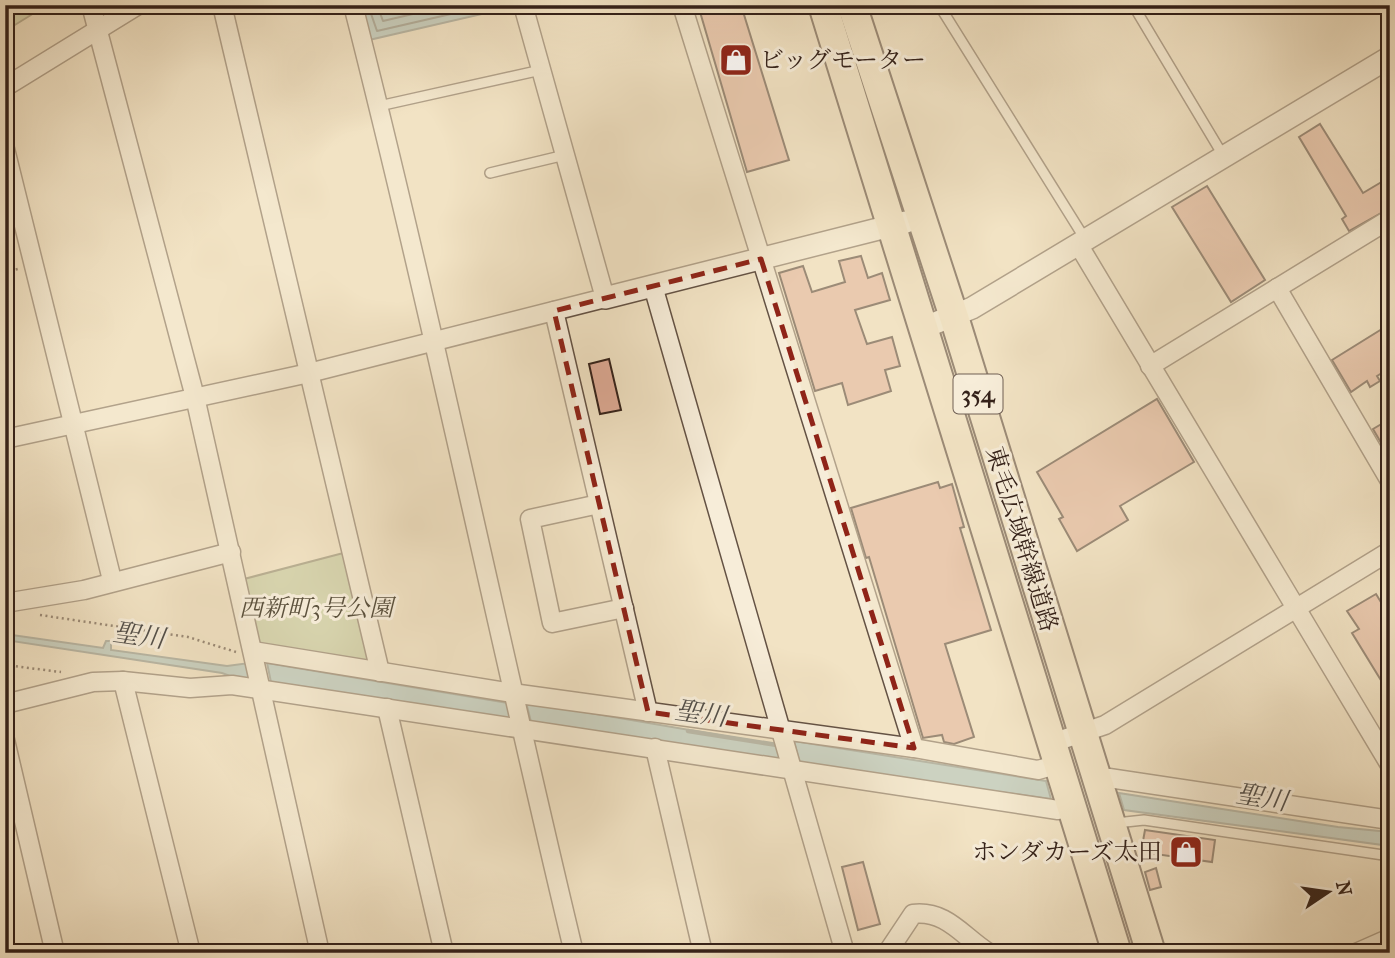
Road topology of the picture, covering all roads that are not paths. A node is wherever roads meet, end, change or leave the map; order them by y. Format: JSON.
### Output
{"nodes":[{"id":1,"x":91,"y":5,"type":"edge"},
{"id":2,"x":138,"y":5,"type":"edge"},
{"id":3,"x":222,"y":5,"type":"edge"},
{"id":4,"x":354,"y":5,"type":"edge"},
{"id":5,"x":523,"y":5,"type":"edge"},
{"id":6,"x":682,"y":5,"type":"edge"},
{"id":7,"x":823,"y":5,"type":"edge"},
{"id":8,"x":852,"y":5,"type":"edge"},
{"id":9,"x":939,"y":5,"type":"edge"},
{"id":10,"x":1133,"y":5,"type":"edge"},
{"id":11,"x":98,"y":27,"type":"junction"},
{"id":12,"x":1390,"y":57,"type":"edge"},
{"id":13,"x":541,"y":70,"type":"junction"},
{"id":14,"x":5,"y":87,"type":"edge"},
{"id":15,"x":379,"y":106,"type":"junction"},
{"id":16,"x":5,"y":149,"type":"edge"},
{"id":17,"x":565,"y":155,"type":"junction"},
{"id":18,"x":1225,"y":158,"type":"junction"},
{"id":19,"x":490,"y":173,"type":"dead end"},
{"id":20,"x":922,"y":217,"type":"junction"},
{"id":21,"x":1390,"y":219,"type":"edge"},
{"id":22,"x":891,"y":226,"type":"junction"},
{"id":23,"x":1082,"y":242,"type":"junction"},
{"id":24,"x":761,"y":259,"type":"junction"},
{"id":25,"x":653,"y":286,"type":"junction"},
{"id":26,"x":1277,"y":288,"type":"junction"},
{"id":27,"x":605,"y":298,"type":"junction"},
{"id":28,"x":554,"y":311,"type":"junction"},
{"id":29,"x":954,"y":317,"type":"junction"},
{"id":30,"x":923,"y":328,"type":"junction"},
{"id":31,"x":435,"y":341,"type":"junction"},
{"id":32,"x":1150,"y":366,"type":"junction"},
{"id":33,"x":309,"y":373,"type":"junction"},
{"id":34,"x":195,"y":397,"type":"junction"},
{"id":35,"x":76,"y":425,"type":"junction"},
{"id":36,"x":5,"y":439,"type":"edge"},
{"id":37,"x":1390,"y":481,"type":"edge"},
{"id":38,"x":599,"y":504,"type":"junction"},
{"id":39,"x":1390,"y":551,"type":"edge"},
{"id":40,"x":231,"y":552,"type":"junction"},
{"id":41,"x":112,"y":580,"type":"junction"},
{"id":42,"x":11,"y":602,"type":"edge"},
{"id":43,"x":624,"y":608,"type":"junction"},
{"id":44,"x":1296,"y":609,"type":"junction"},
{"id":45,"x":255,"y":657,"type":"junction"},
{"id":46,"x":380,"y":672,"type":"junction"},
{"id":47,"x":123,"y":681,"type":"junction"},
{"id":48,"x":262,"y":687,"type":"junction"},
{"id":49,"x":513,"y":695,"type":"junction"},
{"id":50,"x":5,"y":704,"type":"edge"},
{"id":51,"x":387,"y":708,"type":"junction"},
{"id":52,"x":648,"y":712,"type":"junction"},
{"id":53,"x":519,"y":726,"type":"junction"},
{"id":54,"x":780,"y":733,"type":"junction"},
{"id":55,"x":1083,"y":734,"type":"junction"},
{"id":56,"x":5,"y":740,"type":"edge"},
{"id":57,"x":655,"y":748,"type":"junction"},
{"id":58,"x":914,"y":748,"type":"junction"},
{"id":59,"x":790,"y":765,"type":"junction"},
{"id":60,"x":1390,"y":765,"type":"edge"},
{"id":61,"x":1063,"y":780,"type":"junction"},
{"id":62,"x":1103,"y":800,"type":"junction"},
{"id":63,"x":1390,"y":820,"type":"edge"},
{"id":64,"x":1390,"y":856,"type":"edge"},
{"id":65,"x":1390,"y":938,"type":"edge"},
{"id":66,"x":55,"y":953,"type":"edge"},
{"id":67,"x":191,"y":953,"type":"edge"},
{"id":68,"x":320,"y":953,"type":"edge"},
{"id":69,"x":444,"y":953,"type":"edge"},
{"id":70,"x":574,"y":953,"type":"edge"},
{"id":71,"x":703,"y":953,"type":"edge"},
{"id":72,"x":845,"y":953,"type":"edge"},
{"id":73,"x":887,"y":953,"type":"edge"},
{"id":74,"x":989,"y":953,"type":"edge"},
{"id":75,"x":1117,"y":953,"type":"edge"},
{"id":76,"x":1151,"y":953,"type":"edge"},
{"id":77,"x":1356,"y":953,"type":"edge"}],
"edges":[{"from":1,"to":11,"type":"street"},
{"from":2,"to":11,"type":"street"},
{"from":3,"to":33,"type":"street"},
{"from":4,"to":15,"type":"street"},
{"from":5,"to":13,"type":"street"},
{"from":6,"to":24,"type":"street"},
{"from":7,"to":22,"type":"highway","name":"東毛広域幹線道路","number":"354"},
{"from":8,"to":20,"type":"highway","name":"東毛広域幹線道路","number":"354"},
{"from":9,"to":23,"type":"lane"},
{"from":10,"to":18,"type":"lane"},
{"from":11,"to":14,"type":"street"},
{"from":11,"to":34,"type":"street"},
{"from":12,"to":18,"type":"street"},
{"from":13,"to":15,"type":"lane"},
{"from":13,"to":17,"type":"street"},
{"from":15,"to":31,"type":"street"},
{"from":16,"to":35,"type":"street"},
{"from":17,"to":19,"type":"lane"},
{"from":17,"to":27,"type":"street"},
{"from":18,"to":23,"type":"street"},
{"from":20,"to":22,"type":"street"},
{"from":20,"to":29,"type":"highway","name":"東毛広域幹線道路","number":"354"},
{"from":21,"to":26,"type":"street"},
{"from":22,"to":24,"type":"street"},
{"from":22,"to":30,"type":"highway","name":"東毛広域幹線道路","number":"354"},
{"from":23,"to":29,"type":"street"},
{"from":23,"to":32,"type":"street"},
{"from":24,"to":25,"type":"street"},
{"from":24,"to":58,"type":"street"},
{"from":25,"to":27,"type":"street"},
{"from":25,"to":54,"type":"street"},
{"from":26,"to":32,"type":"street"},
{"from":26,"to":37,"type":"street"},
{"from":27,"to":28,"type":"street"},
{"from":28,"to":31,"type":"street"},
{"from":28,"to":38,"type":"street"},
{"from":29,"to":30,"type":"street"},
{"from":29,"to":55,"type":"highway","name":"東毛広域幹線道路","number":"354"},
{"from":30,"to":61,"type":"highway","name":"東毛広域幹線道路","number":"354"},
{"from":31,"to":33,"type":"street"},
{"from":31,"to":49,"type":"street"},
{"from":32,"to":44,"type":"street"},
{"from":33,"to":34,"type":"street"},
{"from":33,"to":46,"type":"street"},
{"from":34,"to":35,"type":"street"},
{"from":34,"to":40,"type":"street"},
{"from":35,"to":36,"type":"street"},
{"from":35,"to":41,"type":"street"},
{"from":38,"to":43,"type":"street"},
{"from":38,"to":43,"type":"street"},
{"from":39,"to":44,"type":"street"},
{"from":40,"to":41,"type":"street"},
{"from":40,"to":45,"type":"street"},
{"from":41,"to":42,"type":"street"},
{"from":43,"to":52,"type":"street"},
{"from":44,"to":55,"type":"street"},
{"from":44,"to":60,"type":"street"},
{"from":45,"to":46,"type":"street"},
{"from":45,"to":48,"type":"street"},
{"from":46,"to":49,"type":"street"},
{"from":47,"to":48,"type":"street"},
{"from":47,"to":50,"type":"street"},
{"from":47,"to":67,"type":"street"},
{"from":48,"to":51,"type":"street"},
{"from":48,"to":68,"type":"street"},
{"from":49,"to":52,"type":"street"},
{"from":49,"to":53,"type":"street"},
{"from":51,"to":53,"type":"street"},
{"from":51,"to":69,"type":"street"},
{"from":52,"to":54,"type":"street"},
{"from":53,"to":57,"type":"street"},
{"from":53,"to":70,"type":"street"},
{"from":54,"to":58,"type":"street"},
{"from":54,"to":59,"type":"street"},
{"from":55,"to":61,"type":"street"},
{"from":55,"to":62,"type":"highway","name":"東毛広域幹線道路","number":"354"},
{"from":56,"to":66,"type":"street"},
{"from":57,"to":59,"type":"street"},
{"from":57,"to":71,"type":"street"},
{"from":58,"to":61,"type":"street"},
{"from":59,"to":61,"type":"street"},
{"from":59,"to":72,"type":"street"},
{"from":61,"to":75,"type":"highway","name":"東毛広域幹線道路","number":"354"},
{"from":62,"to":63,"type":"street"},
{"from":62,"to":64,"type":"lane"},
{"from":62,"to":76,"type":"highway","name":"東毛広域幹線道路","number":"354"},
{"from":65,"to":77,"type":"street"},
{"from":73,"to":74,"type":"street"}]}
